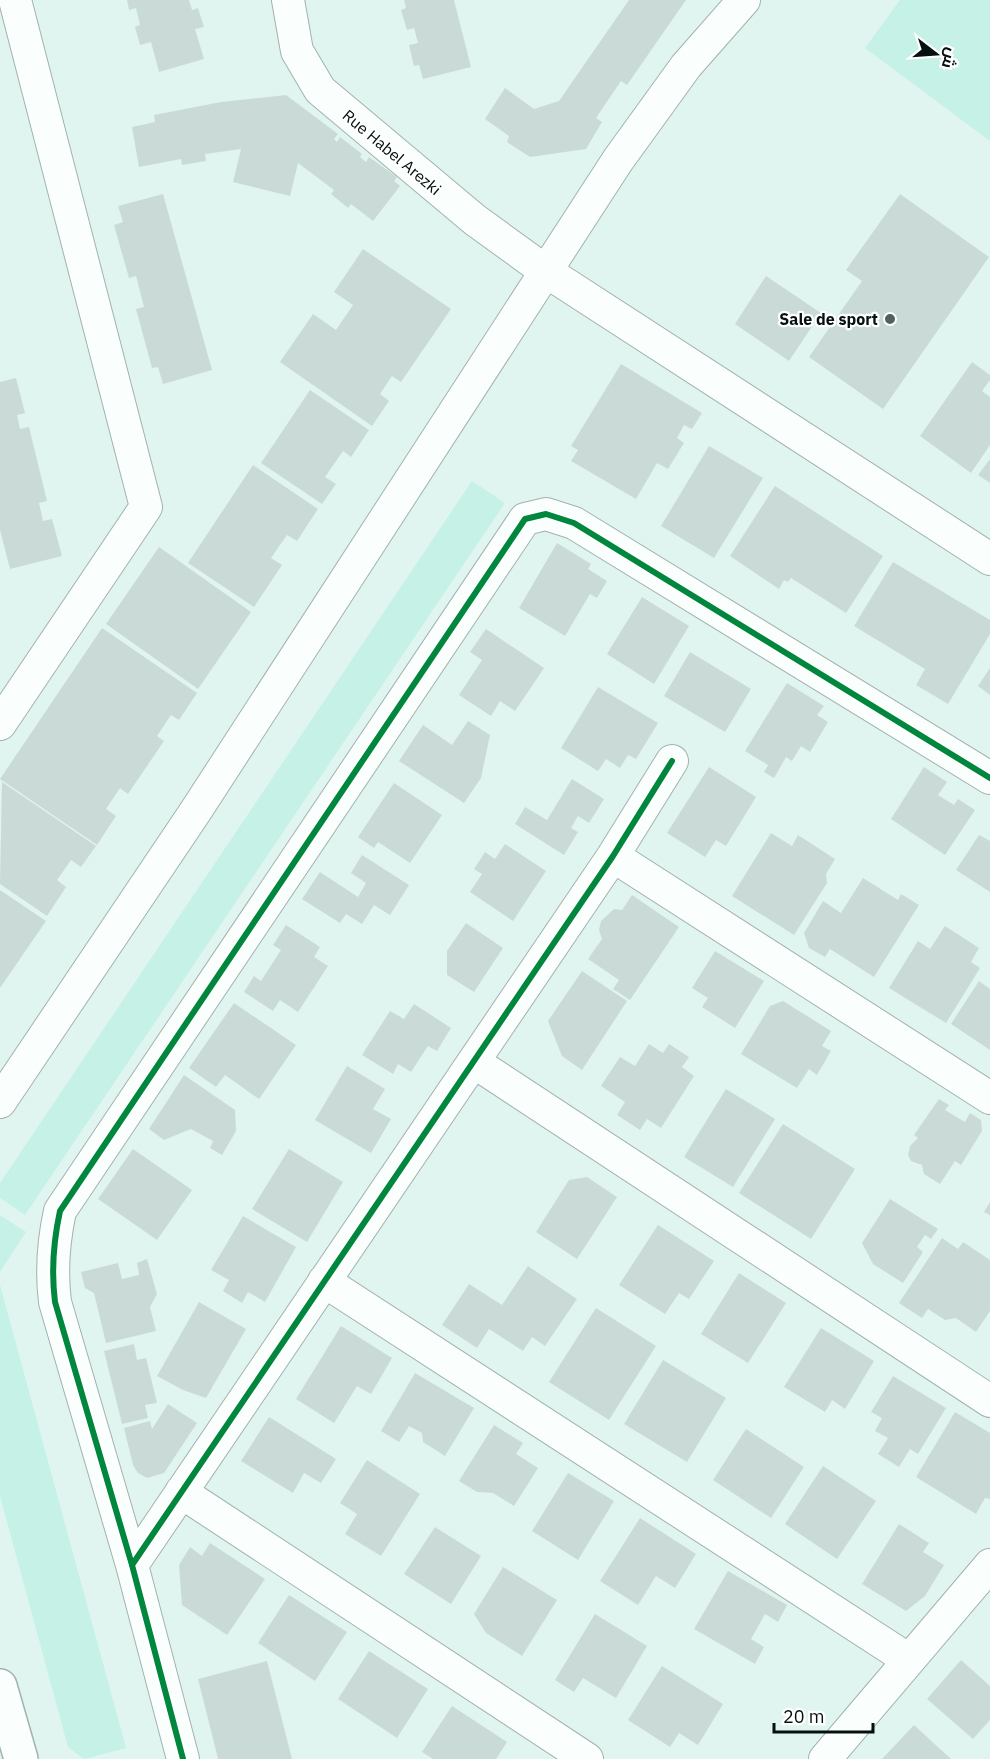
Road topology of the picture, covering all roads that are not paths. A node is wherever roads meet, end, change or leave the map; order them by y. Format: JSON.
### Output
{"nodes":[{"id":1,"x":15,"y":0,"type":"edge"},
{"id":2,"x":288,"y":0,"type":"edge"},
{"id":3,"x":744,"y":0,"type":"edge"},
{"id":4,"x":544,"y":270,"type":"junction"},
{"id":5,"x":990,"y":559,"type":"edge"},
{"id":6,"x":0,"y":724,"type":"edge"},
{"id":7,"x":672,"y":761,"type":"dead end"},
{"id":8,"x":990,"y":778,"type":"edge"},
{"id":9,"x":613,"y":856,"type":"junction"},
{"id":10,"x":474,"y":1062,"type":"junction"},
{"id":11,"x":990,"y":1098,"type":"edge"},
{"id":12,"x":0,"y":1102,"type":"edge"},
{"id":13,"x":324,"y":1281,"type":"junction"},
{"id":14,"x":990,"y":1401,"type":"edge"},
{"id":15,"x":181,"y":1492,"type":"junction"},
{"id":16,"x":132,"y":1565,"type":"junction"},
{"id":17,"x":990,"y":1565,"type":"edge"},
{"id":18,"x":909,"y":1660,"type":"junction"},
{"id":19,"x":0,"y":1686,"type":"edge"},
{"id":20,"x":21,"y":1759,"type":"edge"},
{"id":21,"x":183,"y":1759,"type":"edge"},
{"id":22,"x":587,"y":1759,"type":"edge"},
{"id":23,"x":825,"y":1759,"type":"edge"}],
"edges":[{"from":1,"to":6,"type":"street"},
{"from":2,"to":4,"type":"street","name":"Rue Habel Arezki"},
{"from":3,"to":4,"type":"street"},
{"from":4,"to":5,"type":"street","name":"Rue Habel Arezki"},
{"from":4,"to":12,"type":"street"},
{"from":7,"to":9,"type":"street"},
{"from":8,"to":16,"type":"street"},
{"from":9,"to":10,"type":"street"},
{"from":9,"to":11,"type":"street"},
{"from":10,"to":13,"type":"street"},
{"from":10,"to":14,"type":"street"},
{"from":13,"to":15,"type":"street"},
{"from":13,"to":18,"type":"street"},
{"from":15,"to":16,"type":"street"},
{"from":15,"to":22,"type":"street"},
{"from":16,"to":21,"type":"street"},
{"from":17,"to":18,"type":"street"},
{"from":18,"to":23,"type":"street"},
{"from":19,"to":20,"type":"main road"}]}
